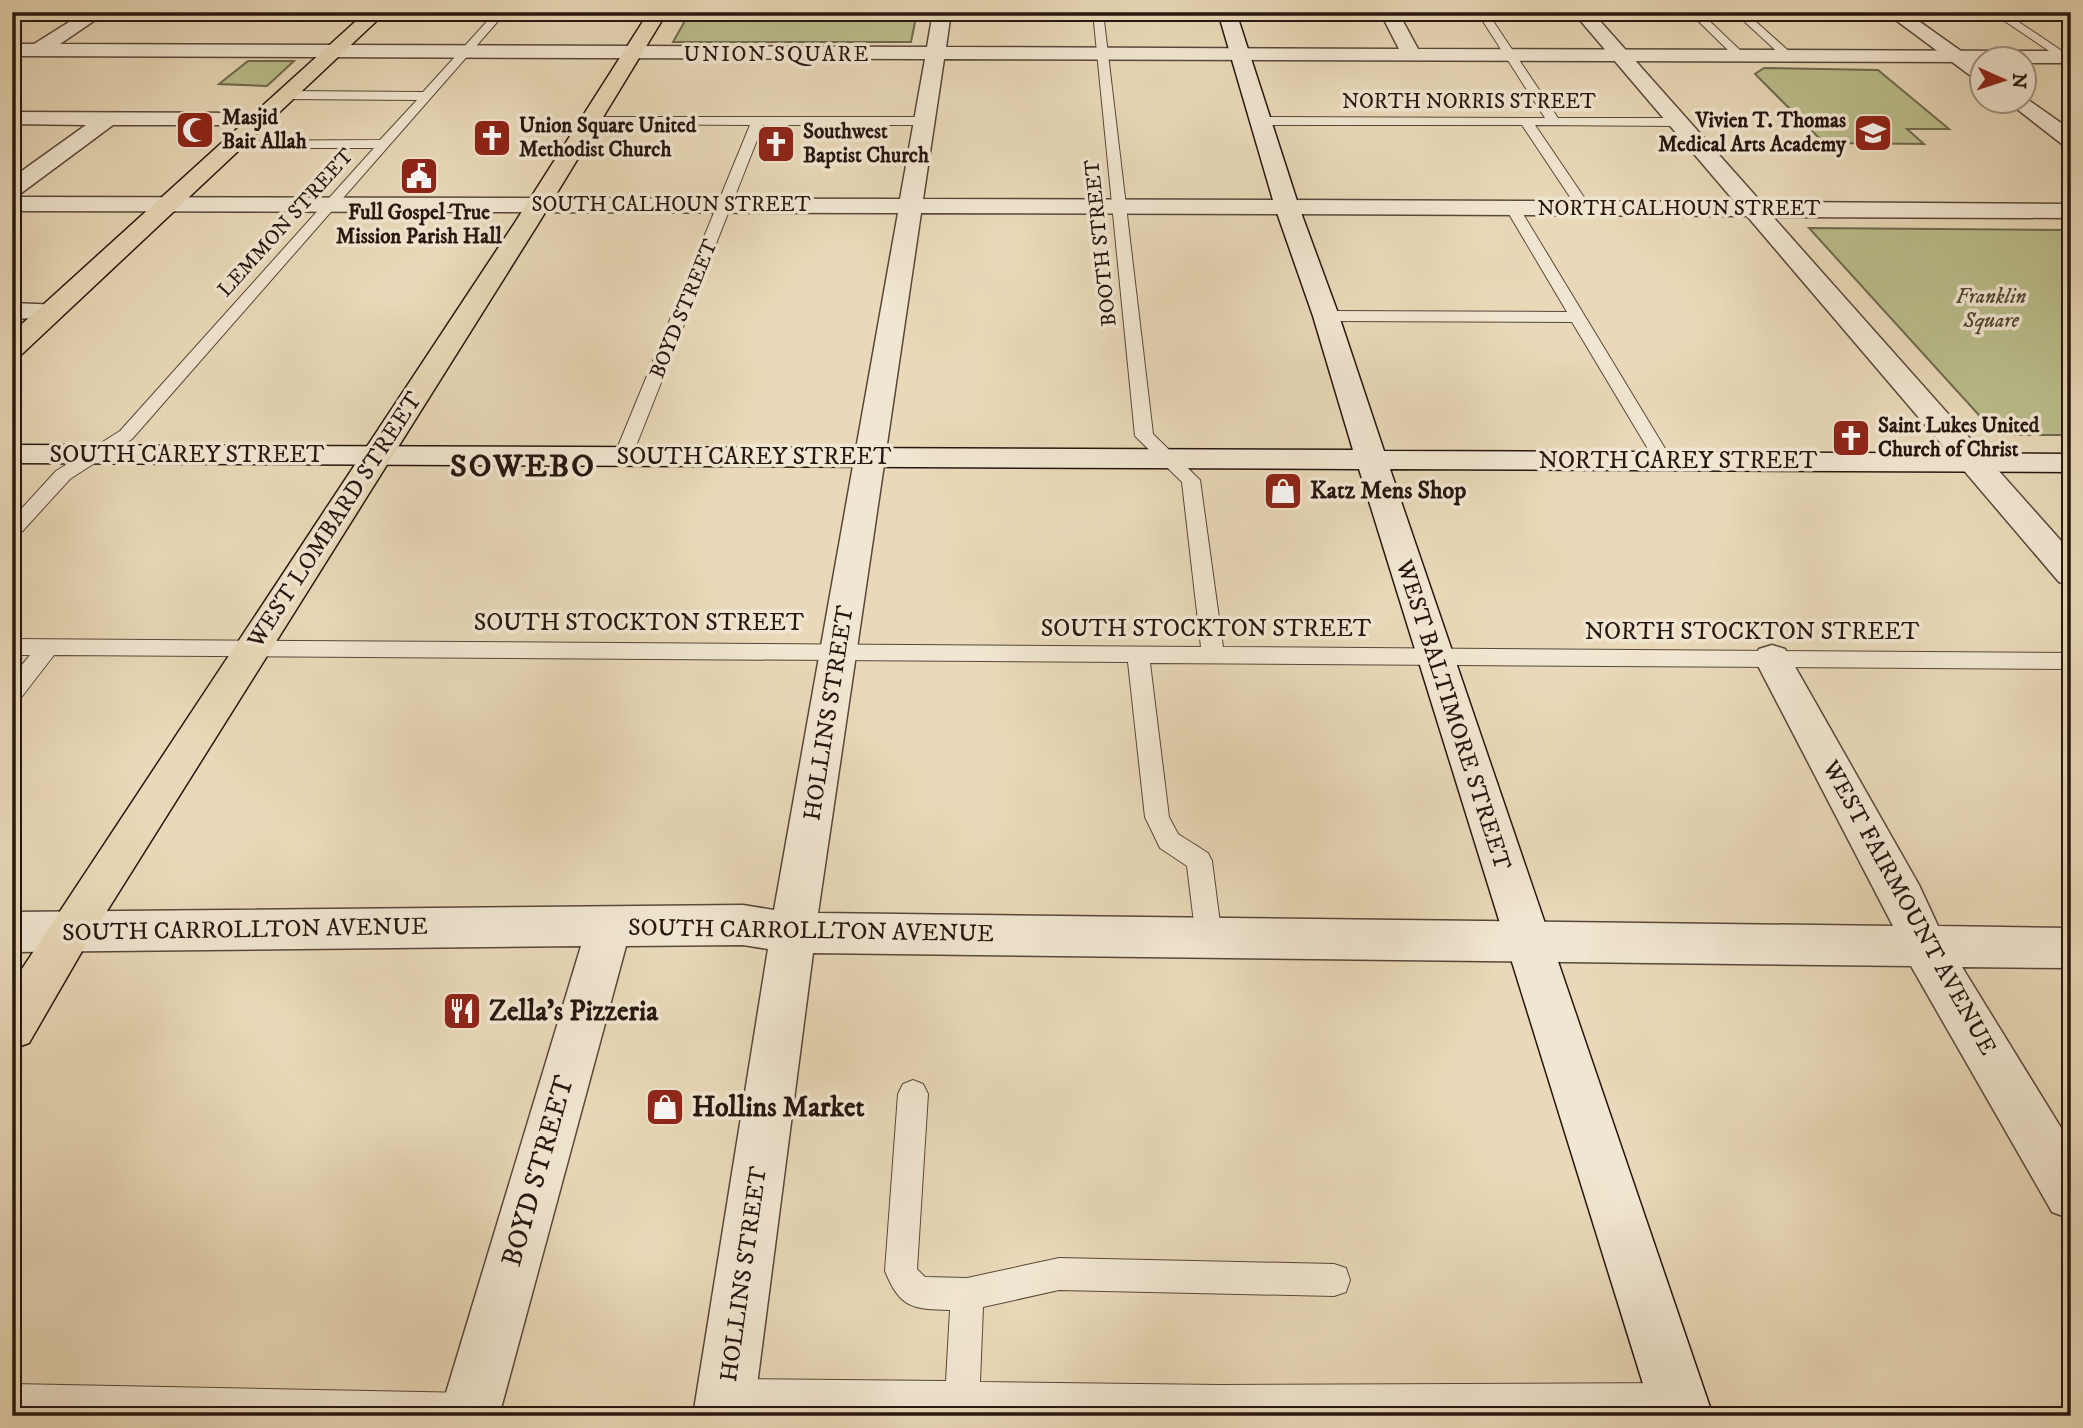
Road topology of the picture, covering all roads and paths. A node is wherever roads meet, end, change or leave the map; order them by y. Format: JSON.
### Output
{"nodes":[{"id":1,"x":98,"y":12,"type":"edge"},
{"id":2,"x":658,"y":12,"type":"edge"},
{"id":3,"x":942,"y":12,"type":"edge"},
{"id":4,"x":1098,"y":12,"type":"edge"},
{"id":5,"x":1227,"y":12,"type":"edge"},
{"id":6,"x":1389,"y":12,"type":"edge"},
{"id":7,"x":1482,"y":12,"type":"edge"},
{"id":8,"x":1582,"y":12,"type":"edge"},
{"id":9,"x":1695,"y":12,"type":"edge"},
{"id":10,"x":1738,"y":12,"type":"edge"},
{"id":11,"x":1894,"y":12,"type":"edge"},
{"id":12,"x":1996,"y":12,"type":"edge"},
{"id":13,"x":376,"y":13,"type":"edge"},
{"id":14,"x":500,"y":13,"type":"edge"},
{"id":15,"x":12,"y":50,"type":"edge"},
{"id":16,"x":37,"y":50,"type":"junction"},
{"id":17,"x":335,"y":51,"type":"junction"},
{"id":18,"x":466,"y":51,"type":"junction"},
{"id":19,"x":634,"y":51,"type":"junction"},
{"id":20,"x":936,"y":52,"type":"junction"},
{"id":21,"x":1100,"y":52,"type":"junction"},
{"id":22,"x":1239,"y":52,"type":"junction"},
{"id":23,"x":1411,"y":53,"type":"junction"},
{"id":24,"x":1507,"y":54,"type":"junction"},
{"id":25,"x":1619,"y":55,"type":"junction"},
{"id":26,"x":1740,"y":55,"type":"junction"},
{"id":27,"x":1787,"y":55,"type":"junction"},
{"id":28,"x":1956,"y":57,"type":"junction"},
{"id":29,"x":2068,"y":57,"type":"edge"},
{"id":30,"x":1968,"y":65,"type":"edge"},
{"id":31,"x":12,"y":66,"type":"edge"},
{"id":32,"x":286,"y":95,"type":"junction"},
{"id":33,"x":427,"y":96,"type":"junction"},
{"id":34,"x":2038,"y":116,"type":"edge"},
{"id":35,"x":12,"y":118,"type":"edge"},
{"id":36,"x":107,"y":119,"type":"junction"},
{"id":37,"x":261,"y":119,"type":"junction"},
{"id":38,"x":591,"y":121,"type":"junction"},
{"id":39,"x":758,"y":121,"type":"junction"},
{"id":40,"x":925,"y":121,"type":"junction"},
{"id":41,"x":1261,"y":121,"type":"junction"},
{"id":42,"x":1526,"y":122,"type":"junction"},
{"id":43,"x":1554,"y":122,"type":"junction"},
{"id":44,"x":1678,"y":122,"type":"junction"},
{"id":45,"x":2071,"y":140,"type":"edge"},
{"id":46,"x":234,"y":144,"type":"junction"},
{"id":47,"x":384,"y":144,"type":"junction"},
{"id":48,"x":12,"y":189,"type":"edge"},
{"id":49,"x":12,"y":204,"type":"edge"},
{"id":50,"x":168,"y":204,"type":"junction"},
{"id":51,"x":911,"y":204,"type":"junction"},
{"id":52,"x":330,"y":205,"type":"junction"},
{"id":53,"x":538,"y":205,"type":"junction"},
{"id":54,"x":726,"y":205,"type":"junction"},
{"id":55,"x":1119,"y":205,"type":"junction"},
{"id":56,"x":1287,"y":207,"type":"junction"},
{"id":57,"x":1513,"y":209,"type":"junction"},
{"id":58,"x":1585,"y":209,"type":"junction"},
{"id":59,"x":1753,"y":209,"type":"junction"},
{"id":60,"x":2071,"y":211,"type":"edge"},
{"id":61,"x":12,"y":311,"type":"edge"},
{"id":62,"x":52,"y":311,"type":"junction"},
{"id":63,"x":1326,"y":316,"type":"junction"},
{"id":64,"x":1579,"y":317,"type":"junction"},
{"id":65,"x":12,"y":348,"type":"edge"},
{"id":66,"x":12,"y":454,"type":"edge"},
{"id":67,"x":63,"y":454,"type":"junction"},
{"id":68,"x":95,"y":454,"type":"junction"},
{"id":69,"x":377,"y":455,"type":"junction"},
{"id":70,"x":623,"y":456,"type":"junction"},
{"id":71,"x":870,"y":457,"type":"junction"},
{"id":72,"x":1167,"y":459,"type":"junction"},
{"id":73,"x":1370,"y":459,"type":"junction"},
{"id":74,"x":1663,"y":460,"type":"junction"},
{"id":75,"x":1973,"y":463,"type":"junction"},
{"id":76,"x":2071,"y":463,"type":"edge"},
{"id":77,"x":12,"y":507,"type":"edge"},
{"id":78,"x":12,"y":531,"type":"edge"},
{"id":79,"x":2071,"y":574,"type":"edge"},
{"id":80,"x":12,"y":647,"type":"edge"},
{"id":81,"x":48,"y":647,"type":"junction"},
{"id":82,"x":253,"y":647,"type":"junction"},
{"id":83,"x":839,"y":651,"type":"junction"},
{"id":84,"x":1138,"y":656,"type":"junction"},
{"id":85,"x":1213,"y":657,"type":"junction"},
{"id":86,"x":1433,"y":657,"type":"junction"},
{"id":87,"x":1772,"y":658,"type":"junction"},
{"id":88,"x":2071,"y":661,"type":"edge"},
{"id":89,"x":12,"y":693,"type":"edge"},
{"id":90,"x":609,"y":927,"type":"junction"},
{"id":91,"x":12,"y":932,"type":"edge"},
{"id":92,"x":69,"y":932,"type":"junction"},
{"id":93,"x":793,"y":933,"type":"junction"},
{"id":94,"x":1209,"y":939,"type":"junction"},
{"id":95,"x":1527,"y":940,"type":"junction"},
{"id":96,"x":1924,"y":946,"type":"junction"},
{"id":97,"x":2071,"y":947,"type":"edge"},
{"id":98,"x":12,"y":1027,"type":"edge"},
{"id":99,"x":913,"y":1094,"type":"dead end"},
{"id":100,"x":2071,"y":1193,"type":"edge"},
{"id":101,"x":1334,"y":1280,"type":"dead end"},
{"id":102,"x":967,"y":1294,"type":"junction"},
{"id":103,"x":962,"y":1399,"type":"junction"},
{"id":104,"x":12,"y":1401,"type":"edge"},
{"id":105,"x":724,"y":1406,"type":"edge"},
{"id":106,"x":1114,"y":1408,"type":"edge"},
{"id":107,"x":1680,"y":1408,"type":"edge"},
{"id":108,"x":83,"y":1409,"type":"edge"},
{"id":109,"x":470,"y":1413,"type":"edge"}],
"edges":[{"from":1,"to":16,"type":"street"},
{"from":2,"to":19,"type":"main road","name":"WEST LOMBARD STREET"},
{"from":3,"to":20,"type":"street","name":"HOLLINS STREET"},
{"from":4,"to":21,"type":"lane","name":"BOOTH STREET"},
{"from":5,"to":22,"type":"street","name":"WEST BALTIMORE STREET"},
{"from":6,"to":23,"type":"street"},
{"from":7,"to":24,"type":"lane"},
{"from":8,"to":25,"type":"street"},
{"from":9,"to":26,"type":"lane"},
{"from":10,"to":27,"type":"lane"},
{"from":11,"to":28,"type":"street"},
{"from":12,"to":29,"type":"lane"},
{"from":13,"to":14,"type":"lane"},
{"from":13,"to":17,"type":"main road"},
{"from":14,"to":18,"type":"lane","name":"LEMMON STREET"},
{"from":15,"to":16,"type":"street"},
{"from":16,"to":17,"type":"street"},
{"from":16,"to":31,"type":"street"},
{"from":17,"to":18,"type":"street"},
{"from":17,"to":32,"type":"main road"},
{"from":18,"to":19,"type":"street"},
{"from":18,"to":33,"type":"lane","name":"LEMMON STREET"},
{"from":19,"to":20,"type":"street"},
{"from":19,"to":38,"type":"main road","name":"WEST LOMBARD STREET"},
{"from":20,"to":21,"type":"street"},
{"from":20,"to":40,"type":"street","name":"HOLLINS STREET"},
{"from":21,"to":22,"type":"street"},
{"from":21,"to":55,"type":"lane","name":"BOOTH STREET"},
{"from":22,"to":23,"type":"street"},
{"from":22,"to":41,"type":"street","name":"WEST BALTIMORE STREET"},
{"from":23,"to":24,"type":"street"},
{"from":24,"to":25,"type":"street"},
{"from":24,"to":43,"type":"lane"},
{"from":25,"to":26,"type":"street"},
{"from":25,"to":44,"type":"street"},
{"from":26,"to":27,"type":"street"},
{"from":27,"to":28,"type":"street"},
{"from":28,"to":29,"type":"street"},
{"from":28,"to":30,"type":"street"},
{"from":32,"to":33,"type":"lane"},
{"from":32,"to":37,"type":"main road"},
{"from":33,"to":47,"type":"lane","name":"LEMMON STREET"},
{"from":34,"to":45,"type":"street"},
{"from":35,"to":36,"type":"street"},
{"from":36,"to":37,"type":"street"},
{"from":36,"to":48,"type":"street"},
{"from":37,"to":46,"type":"main road"},
{"from":38,"to":39,"type":"lane"},
{"from":38,"to":53,"type":"main road","name":"WEST LOMBARD STREET"},
{"from":39,"to":40,"type":"lane"},
{"from":39,"to":54,"type":"lane","name":"BOYD STREET"},
{"from":40,"to":51,"type":"street","name":"HOLLINS STREET"},
{"from":41,"to":42,"type":"lane","name":"NORTH NORRIS STREET"},
{"from":41,"to":56,"type":"street","name":"WEST BALTIMORE STREET"},
{"from":42,"to":43,"type":"lane","name":"NORTH NORRIS STREET"},
{"from":42,"to":58,"type":"lane"},
{"from":43,"to":44,"type":"lane","name":"NORTH NORRIS STREET"},
{"from":44,"to":59,"type":"street"},
{"from":46,"to":47,"type":"lane"},
{"from":46,"to":50,"type":"main road"},
{"from":47,"to":52,"type":"lane","name":"LEMMON STREET"},
{"from":49,"to":50,"type":"street","name":"SOUTH CALHOUN STREET"},
{"from":50,"to":52,"type":"street","name":"SOUTH CALHOUN STREET"},
{"from":50,"to":62,"type":"main road"},
{"from":51,"to":54,"type":"street","name":"SOUTH CALHOUN STREET"},
{"from":51,"to":55,"type":"street","name":"SOUTH CALHOUN STREET"},
{"from":51,"to":71,"type":"street","name":"HOLLINS STREET"},
{"from":52,"to":53,"type":"street","name":"SOUTH CALHOUN STREET"},
{"from":52,"to":68,"type":"lane","name":"LEMMON STREET"},
{"from":53,"to":54,"type":"street","name":"SOUTH CALHOUN STREET"},
{"from":53,"to":69,"type":"main road","name":"WEST LOMBARD STREET"},
{"from":54,"to":70,"type":"lane","name":"BOYD STREET"},
{"from":55,"to":56,"type":"street","name":"SOUTH CALHOUN STREET"},
{"from":55,"to":72,"type":"lane","name":"BOOTH STREET"},
{"from":56,"to":57,"type":"street","name":"NORTH CALHOUN STREET"},
{"from":56,"to":63,"type":"street","name":"WEST BALTIMORE STREET"},
{"from":57,"to":58,"type":"street","name":"NORTH CALHOUN STREET"},
{"from":57,"to":64,"type":"lane"},
{"from":58,"to":59,"type":"street","name":"NORTH CALHOUN STREET"},
{"from":59,"to":60,"type":"street","name":"NORTH CALHOUN STREET"},
{"from":59,"to":75,"type":"street"},
{"from":61,"to":62,"type":"street"},
{"from":62,"to":65,"type":"main road"},
{"from":63,"to":64,"type":"lane"},
{"from":63,"to":73,"type":"street","name":"WEST BALTIMORE STREET"},
{"from":64,"to":74,"type":"lane"},
{"from":66,"to":67,"type":"street","name":"SOUTH CAREY STREET"},
{"from":67,"to":68,"type":"street","name":"SOUTH CAREY STREET"},
{"from":67,"to":77,"type":"lane"},
{"from":68,"to":69,"type":"street","name":"SOUTH CAREY STREET"},
{"from":68,"to":78,"type":"lane","name":"LEMMON STREET"},
{"from":69,"to":70,"type":"street","name":"SOUTH CAREY STREET"},
{"from":69,"to":82,"type":"main road","name":"WEST LOMBARD STREET"},
{"from":70,"to":71,"type":"street","name":"SOUTH CAREY STREET"},
{"from":71,"to":72,"type":"street","name":"SOUTH CAREY STREET"},
{"from":71,"to":83,"type":"street","name":"HOLLINS STREET"},
{"from":72,"to":73,"type":"street","name":"SOUTH CAREY STREET"},
{"from":72,"to":85,"type":"lane"},
{"from":73,"to":74,"type":"street","name":"NORTH CAREY STREET"},
{"from":73,"to":86,"type":"street","name":"WEST BALTIMORE STREET"},
{"from":74,"to":75,"type":"street","name":"NORTH CAREY STREET"},
{"from":75,"to":76,"type":"street","name":"NORTH CAREY STREET"},
{"from":75,"to":79,"type":"street"},
{"from":80,"to":81,"type":"lane","name":"SOUTH STOCKTON STREET"},
{"from":81,"to":82,"type":"lane","name":"SOUTH STOCKTON STREET"},
{"from":81,"to":89,"type":"lane"},
{"from":82,"to":83,"type":"lane","name":"SOUTH STOCKTON STREET"},
{"from":82,"to":92,"type":"main road","name":"WEST LOMBARD STREET"},
{"from":83,"to":84,"type":"lane","name":"SOUTH STOCKTON STREET"},
{"from":83,"to":93,"type":"street","name":"HOLLINS STREET"},
{"from":84,"to":85,"type":"lane","name":"SOUTH STOCKTON STREET"},
{"from":84,"to":94,"type":"lane"},
{"from":85,"to":86,"type":"lane","name":"SOUTH STOCKTON STREET"},
{"from":86,"to":87,"type":"lane","name":"NORTH STOCKTON STREET"},
{"from":86,"to":95,"type":"street","name":"WEST BALTIMORE STREET"},
{"from":87,"to":88,"type":"lane","name":"NORTH STOCKTON STREET"},
{"from":87,"to":96,"type":"street","name":"WEST FAIRMOUNT AVENUE"},
{"from":90,"to":92,"type":"street","name":"SOUTH CARROLLTON AVENUE"},
{"from":90,"to":93,"type":"street","name":"SOUTH CARROLLTON AVENUE"},
{"from":90,"to":109,"type":"street","name":"BOYD STREET"},
{"from":91,"to":92,"type":"street","name":"SOUTH CARROLLTON AVENUE"},
{"from":92,"to":98,"type":"main road","name":"WEST LOMBARD STREET"},
{"from":93,"to":94,"type":"street","name":"SOUTH CARROLLTON AVENUE"},
{"from":93,"to":105,"type":"street","name":"HOLLINS STREET"},
{"from":94,"to":95,"type":"street","name":"SOUTH CARROLLTON AVENUE"},
{"from":95,"to":96,"type":"street","name":"SOUTH CARROLLTON AVENUE"},
{"from":95,"to":107,"type":"street","name":"WEST BALTIMORE STREET"},
{"from":96,"to":97,"type":"street","name":"SOUTH CARROLLTON AVENUE"},
{"from":96,"to":100,"type":"street","name":"WEST FAIRMOUNT AVENUE"},
{"from":99,"to":102,"type":"lane"},
{"from":101,"to":102,"type":"lane"},
{"from":102,"to":103,"type":"lane"},
{"from":103,"to":105,"type":"lane"},
{"from":103,"to":106,"type":"lane"},
{"from":104,"to":108,"type":"lane"},
{"from":106,"to":107,"type":"lane"},
{"from":108,"to":109,"type":"lane"}]}
